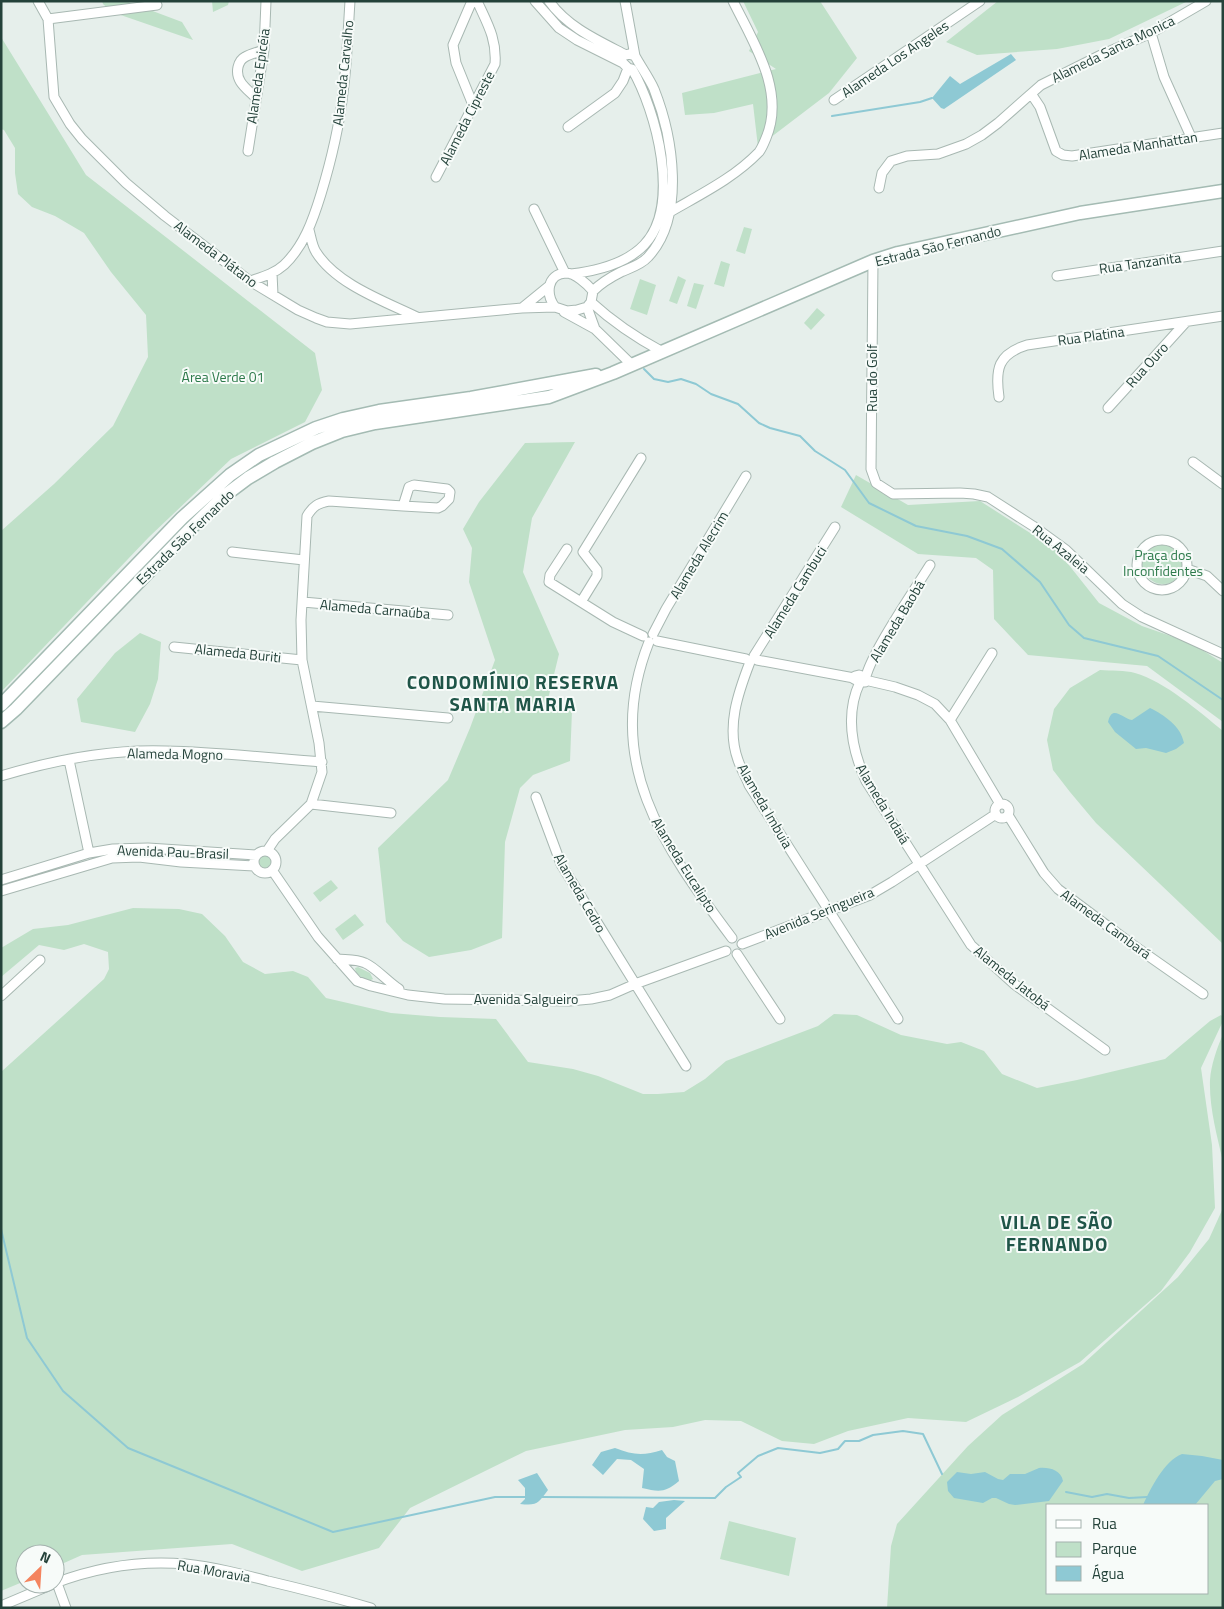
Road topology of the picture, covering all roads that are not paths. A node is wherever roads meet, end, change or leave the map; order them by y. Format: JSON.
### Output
{"nodes":[{"id":1,"x":38,"y":1,"type":"edge"},
{"id":2,"x":266,"y":1,"type":"edge"},
{"id":3,"x":350,"y":1,"type":"edge"},
{"id":4,"x":472,"y":1,"type":"edge"},
{"id":5,"x":477,"y":1,"type":"edge"},
{"id":6,"x":535,"y":1,"type":"edge"},
{"id":7,"x":549,"y":1,"type":"edge"},
{"id":8,"x":625,"y":1,"type":"edge"},
{"id":9,"x":733,"y":1,"type":"edge"},
{"id":10,"x":980,"y":1,"type":"edge"},
{"id":11,"x":1206,"y":1,"type":"edge"},
{"id":12,"x":157,"y":5,"type":"dead end"},
{"id":13,"x":48,"y":19,"type":"junction"},
{"id":14,"x":1151,"y":33,"type":"junction"},
{"id":15,"x":264,"y":50,"type":"junction"},
{"id":16,"x":630,"y":62,"type":"junction"},
{"id":17,"x":1032,"y":95,"type":"junction"},
{"id":18,"x":255,"y":97,"type":"junction"},
{"id":19,"x":834,"y":100,"type":"dead end"},
{"id":20,"x":473,"y":105,"type":"junction"},
{"id":21,"x":568,"y":127,"type":"dead end"},
{"id":22,"x":1223,"y":133,"type":"edge"},
{"id":23,"x":1191,"y":137,"type":"junction"},
{"id":24,"x":248,"y":151,"type":"dead end"},
{"id":25,"x":436,"y":177,"type":"dead end"},
{"id":26,"x":880,"y":188,"type":"dead end"},
{"id":27,"x":1223,"y":191,"type":"edge"},
{"id":28,"x":534,"y":209,"type":"dead end"},
{"id":29,"x":670,"y":212,"type":"junction"},
{"id":30,"x":660,"y":213,"type":"junction"},
{"id":31,"x":309,"y":230,"type":"junction"},
{"id":32,"x":299,"y":246,"type":"junction"},
{"id":33,"x":315,"y":251,"type":"junction"},
{"id":34,"x":1223,"y":251,"type":"edge"},
{"id":35,"x":873,"y":262,"type":"junction"},
{"id":36,"x":272,"y":273,"type":"junction"},
{"id":37,"x":568,"y":274,"type":"junction"},
{"id":38,"x":1057,"y":276,"type":"dead end"},
{"id":39,"x":250,"y":281,"type":"junction"},
{"id":40,"x":549,"y":286,"type":"junction"},
{"id":41,"x":593,"y":291,"type":"junction"},
{"id":42,"x":273,"y":295,"type":"junction"},
{"id":43,"x":589,"y":304,"type":"junction"},
{"id":44,"x":391,"y":305,"type":"junction"},
{"id":45,"x":522,"y":308,"type":"junction"},
{"id":46,"x":557,"y":309,"type":"junction"},
{"id":47,"x":1223,"y":316,"type":"edge"},
{"id":48,"x":418,"y":318,"type":"junction"},
{"id":49,"x":389,"y":321,"type":"junction"},
{"id":50,"x":1186,"y":322,"type":"junction"},
{"id":51,"x":595,"y":329,"type":"junction"},
{"id":52,"x":661,"y":351,"type":"junction"},
{"id":53,"x":632,"y":365,"type":"junction"},
{"id":54,"x":613,"y":373,"type":"junction"},
{"id":55,"x":999,"y":397,"type":"dead end"},
{"id":56,"x":1108,"y":408,"type":"dead end"},
{"id":57,"x":641,"y":458,"type":"dead end"},
{"id":58,"x":1192,"y":462,"type":"dead end"},
{"id":59,"x":746,"y":476,"type":"dead end"},
{"id":60,"x":1223,"y":484,"type":"edge"},
{"id":61,"x":884,"y":490,"type":"joint"},
{"id":62,"x":403,"y":506,"type":"junction"},
{"id":63,"x":835,"y":527,"type":"dead end"},
{"id":64,"x":567,"y":549,"type":"dead end"},
{"id":65,"x":232,"y":552,"type":"dead end"},
{"id":66,"x":304,"y":560,"type":"junction"},
{"id":67,"x":930,"y":565,"type":"dead end"},
{"id":68,"x":1187,"y":569,"type":"junction"},
{"id":69,"x":1223,"y":591,"type":"edge"},
{"id":70,"x":303,"y":602,"type":"junction"},
{"id":71,"x":582,"y":602,"type":"junction"},
{"id":72,"x":448,"y":615,"type":"dead end"},
{"id":73,"x":651,"y":638,"type":"junction"},
{"id":74,"x":174,"y":646,"type":"dead end"},
{"id":75,"x":992,"y":653,"type":"dead end"},
{"id":76,"x":1223,"y":654,"type":"edge"},
{"id":77,"x":752,"y":659,"type":"junction"},
{"id":78,"x":302,"y":660,"type":"junction"},
{"id":79,"x":861,"y":679,"type":"junction"},
{"id":80,"x":1,"y":705,"type":"edge"},
{"id":81,"x":312,"y":706,"type":"junction"},
{"id":82,"x":448,"y":718,"type":"dead end"},
{"id":83,"x":950,"y":720,"type":"junction"},
{"id":84,"x":1,"y":722,"type":"edge"},
{"id":85,"x":70,"y":760,"type":"junction"},
{"id":86,"x":322,"y":762,"type":"junction"},
{"id":87,"x":1,"y":776,"type":"edge"},
{"id":88,"x":536,"y":797,"type":"dead end"},
{"id":89,"x":310,"y":804,"type":"junction"},
{"id":90,"x":1000,"y":804,"type":"junction"},
{"id":91,"x":391,"y":813,"type":"dead end"},
{"id":92,"x":996,"y":814,"type":"junction"},
{"id":93,"x":1008,"y":815,"type":"junction"},
{"id":94,"x":266,"y":851,"type":"junction"},
{"id":95,"x":90,"y":853,"type":"junction"},
{"id":96,"x":256,"y":855,"type":"junction"},
{"id":97,"x":112,"y":858,"type":"junction"},
{"id":98,"x":920,"y":864,"type":"junction"},
{"id":99,"x":254,"y":866,"type":"junction"},
{"id":100,"x":72,"y":869,"type":"junction"},
{"id":101,"x":272,"y":870,"type":"junction"},
{"id":102,"x":1,"y":880,"type":"edge"},
{"id":103,"x":1,"y":891,"type":"edge"},
{"id":104,"x":831,"y":911,"type":"junction"},
{"id":105,"x":732,"y":938,"type":"junction"},
{"id":106,"x":742,"y":944,"type":"junction"},
{"id":107,"x":726,"y":951,"type":"junction"},
{"id":108,"x":737,"y":954,"type":"junction"},
{"id":109,"x":337,"y":959,"type":"junction"},
{"id":110,"x":40,"y":960,"type":"dead end"},
{"id":111,"x":355,"y":960,"type":"junction"},
{"id":112,"x":348,"y":970,"type":"junction"},
{"id":113,"x":379,"y":974,"type":"junction"},
{"id":114,"x":636,"y":984,"type":"junction"},
{"id":115,"x":375,"y":986,"type":"junction"},
{"id":116,"x":1203,"y":994,"type":"dead end"},
{"id":117,"x":408,"y":995,"type":"junction"},
{"id":118,"x":1,"y":996,"type":"edge"},
{"id":119,"x":780,"y":1019,"type":"dead end"},
{"id":120,"x":898,"y":1019,"type":"dead end"},
{"id":121,"x":1105,"y":1050,"type":"dead end"},
{"id":122,"x":686,"y":1066,"type":"dead end"},
{"id":123,"x":65,"y":1580,"type":"edge"},
{"id":124,"x":29,"y":1594,"type":"edge"},
{"id":125,"x":60,"y":1594,"type":"edge"},
{"id":126,"x":1,"y":1606,"type":"edge"},
{"id":127,"x":66,"y":1608,"type":"edge"},
{"id":128,"x":371,"y":1608,"type":"edge"}],
"edges":[{"from":1,"to":13,"type":"street","name":"Alameda Plátano"},
{"from":2,"to":15,"type":"street","name":"Alameda Epicéia"},
{"from":3,"to":31,"type":"street","name":"Alameda Carvalho"},
{"from":4,"to":20,"type":"street"},
{"from":5,"to":20,"type":"street","name":"Alameda Cipreste"},
{"from":6,"to":16,"type":"street"},
{"from":7,"to":16,"type":"street"},
{"from":8,"to":16,"type":"street"},
{"from":9,"to":29,"type":"street"},
{"from":10,"to":19,"type":"street","name":"Alameda Los Angeles"},
{"from":11,"to":14,"type":"street","name":"Alameda Santa Monica"},
{"from":12,"to":13,"type":"street"},
{"from":13,"to":39,"type":"street","name":"Alameda Plátano"},
{"from":14,"to":17,"type":"street","name":"Alameda Santa Monica"},
{"from":14,"to":23,"type":"street"},
{"from":15,"to":18,"type":"street","name":"Alameda Epicéia"},
{"from":15,"to":18,"type":"street"},
{"from":16,"to":21,"type":"street"},
{"from":16,"to":29,"type":"street"},
{"from":16,"to":30,"type":"street"},
{"from":17,"to":23,"type":"street","name":"Alameda Manhattan"},
{"from":17,"to":26,"type":"street","name":"Alameda Santa Monica"},
{"from":18,"to":24,"type":"street","name":"Alameda Epicéia"},
{"from":20,"to":25,"type":"street","name":"Alameda Cipreste"},
{"from":22,"to":23,"type":"street","name":"Alameda Manhattan"},
{"from":27,"to":35,"type":"main road","name":"Estrada São Fernando"},
{"from":28,"to":37,"type":"street"},
{"from":29,"to":30,"type":"street"},
{"from":29,"to":41,"type":"street"},
{"from":30,"to":37,"type":"street"},
{"from":31,"to":32,"type":"street","name":"Alameda Carvalho"},
{"from":31,"to":33,"type":"street"},
{"from":32,"to":33,"type":"street"},
{"from":32,"to":36,"type":"street","name":"Alameda Carvalho"},
{"from":33,"to":44,"type":"street"},
{"from":34,"to":38,"type":"street","name":"Rua Tanzanita"},
{"from":35,"to":52,"type":"main road","name":"Estrada São Fernando"},
{"from":35,"to":61,"type":"street","name":"Rua do Golf"},
{"from":36,"to":39,"type":"street"},
{"from":36,"to":42,"type":"street"},
{"from":37,"to":40,"type":"street"},
{"from":37,"to":41,"type":"street"},
{"from":39,"to":42,"type":"street","name":"Alameda Plátano"},
{"from":40,"to":45,"type":"street"},
{"from":40,"to":46,"type":"street"},
{"from":41,"to":43,"type":"street"},
{"from":42,"to":49,"type":"street","name":"Alameda Plátano"},
{"from":43,"to":46,"type":"street"},
{"from":43,"to":51,"type":"street"},
{"from":43,"to":52,"type":"street"},
{"from":44,"to":48,"type":"street"},
{"from":44,"to":49,"type":"street"},
{"from":45,"to":46,"type":"street","name":"Alameda Plátano"},
{"from":45,"to":48,"type":"street","name":"Alameda Plátano"},
{"from":46,"to":51,"type":"street"},
{"from":47,"to":50,"type":"street","name":"Rua Platina"},
{"from":48,"to":49,"type":"street","name":"Alameda Plátano"},
{"from":50,"to":55,"type":"street","name":"Rua Platina"},
{"from":50,"to":56,"type":"street","name":"Rua Ouro"},
{"from":51,"to":53,"type":"street"},
{"from":52,"to":53,"type":"main road","name":"Estrada São Fernando"},
{"from":53,"to":54,"type":"main road","name":"Estrada São Fernando"},
{"from":54,"to":80,"type":"main road","name":"Estrada São Fernando"},
{"from":54,"to":84,"type":"main road","name":"Estrada São Fernando"},
{"from":57,"to":71,"type":"street"},
{"from":58,"to":60,"type":"street"},
{"from":59,"to":73,"type":"street","name":"Alameda Alecrim"},
{"from":61,"to":76,"type":"street","name":"Rua Azaleia"},
{"from":62,"to":62,"type":"street"},
{"from":62,"to":66,"type":"street"},
{"from":63,"to":77,"type":"street","name":"Alameda Cambuci"},
{"from":64,"to":71,"type":"street"},
{"from":65,"to":66,"type":"street"},
{"from":66,"to":70,"type":"street"},
{"from":67,"to":79,"type":"street","name":"Alameda Baobá"},
{"from":68,"to":68,"type":"street"},
{"from":68,"to":69,"type":"street"},
{"from":70,"to":72,"type":"street","name":"Alameda Carnaúba"},
{"from":70,"to":78,"type":"street"},
{"from":71,"to":73,"type":"street"},
{"from":73,"to":77,"type":"street"},
{"from":73,"to":105,"type":"street","name":"Alameda Eucalipto"},
{"from":74,"to":78,"type":"street","name":"Alameda Buriti"},
{"from":75,"to":83,"type":"street"},
{"from":77,"to":79,"type":"street"},
{"from":77,"to":104,"type":"street","name":"Alameda Imbuia"},
{"from":78,"to":81,"type":"street"},
{"from":79,"to":83,"type":"street"},
{"from":79,"to":98,"type":"street","name":"Alameda Indaiá"},
{"from":81,"to":82,"type":"street"},
{"from":81,"to":86,"type":"street"},
{"from":83,"to":90,"type":"street"},
{"from":85,"to":86,"type":"street","name":"Alameda Mogno"},
{"from":85,"to":87,"type":"street","name":"Alameda Mogno"},
{"from":85,"to":95,"type":"street"},
{"from":86,"to":89,"type":"street"},
{"from":88,"to":114,"type":"street","name":"Alameda Cedro"},
{"from":89,"to":91,"type":"street"},
{"from":89,"to":94,"type":"street"},
{"from":90,"to":92,"type":"street"},
{"from":90,"to":93,"type":"street"},
{"from":92,"to":93,"type":"street"},
{"from":92,"to":98,"type":"street","name":"Avenida Seringueira"},
{"from":93,"to":116,"type":"street","name":"Alameda Cambará"},
{"from":94,"to":96,"type":"street","name":"Avenida Pau-Brasil"},
{"from":94,"to":101,"type":"street"},
{"from":95,"to":96,"type":"street","name":"Avenida Pau-Brasil"},
{"from":95,"to":97,"type":"street","name":"Avenida Pau-Brasil"},
{"from":95,"to":100,"type":"street","name":"Avenida Pau-Brasil"},
{"from":95,"to":102,"type":"street","name":"Avenida Pau-Brasil"},
{"from":96,"to":99,"type":"street"},
{"from":97,"to":99,"type":"street","name":"Avenida Pau-Brasil"},
{"from":97,"to":100,"type":"street","name":"Avenida Pau-Brasil"},
{"from":98,"to":104,"type":"street","name":"Avenida Seringueira"},
{"from":98,"to":121,"type":"street","name":"Alameda Jatobá"},
{"from":99,"to":101,"type":"street","name":"Avenida Pau-Brasil"},
{"from":100,"to":103,"type":"street","name":"Avenida Pau-Brasil"},
{"from":101,"to":109,"type":"street"},
{"from":104,"to":106,"type":"street","name":"Avenida Seringueira"},
{"from":104,"to":120,"type":"street","name":"Alameda Imbuia"},
{"from":105,"to":106,"type":"street"},
{"from":105,"to":107,"type":"street"},
{"from":106,"to":108,"type":"street"},
{"from":107,"to":108,"type":"street"},
{"from":107,"to":114,"type":"street","name":"Avenida Salgueiro"},
{"from":108,"to":119,"type":"street"},
{"from":109,"to":111,"type":"street","name":"Avenida Salgueiro"},
{"from":109,"to":112,"type":"street","name":"Avenida Salgueiro"},
{"from":110,"to":118,"type":"street"},
{"from":111,"to":112,"type":"street"},
{"from":111,"to":113,"type":"street","name":"Avenida Salgueiro"},
{"from":112,"to":115,"type":"street","name":"Avenida Salgueiro"},
{"from":113,"to":115,"type":"street"},
{"from":113,"to":117,"type":"street","name":"Avenida Salgueiro"},
{"from":114,"to":117,"type":"street","name":"Avenida Salgueiro"},
{"from":114,"to":122,"type":"street","name":"Alameda Cedro"},
{"from":115,"to":117,"type":"street","name":"Avenida Salgueiro"},
{"from":123,"to":128,"type":"street","name":"Rua Moravia"},
{"from":124,"to":126,"type":"street","name":"Rua Moravia"},
{"from":125,"to":127,"type":"street"}]}
